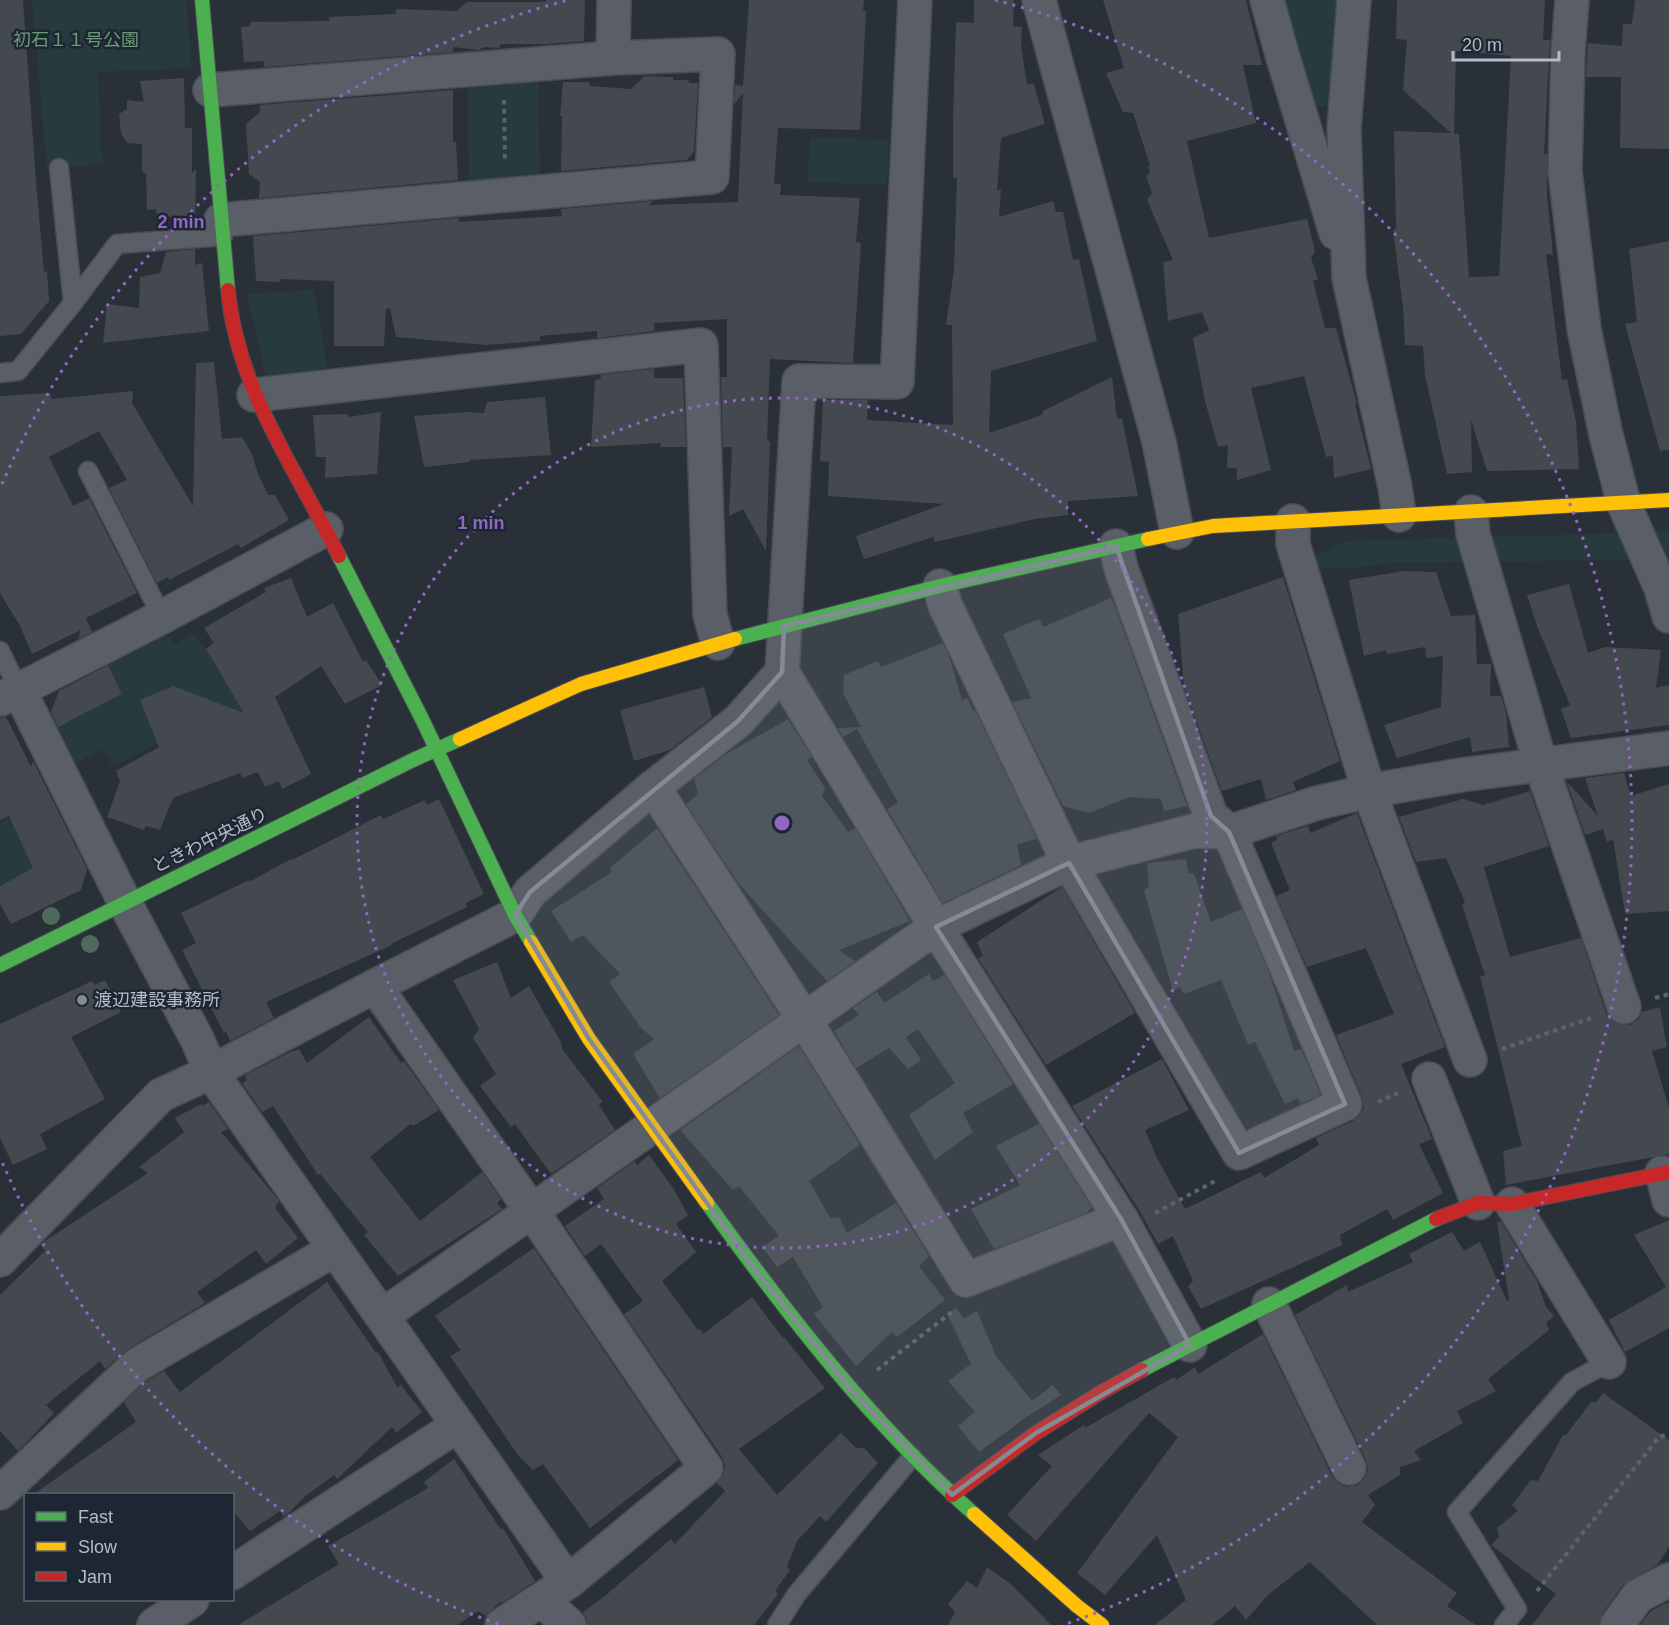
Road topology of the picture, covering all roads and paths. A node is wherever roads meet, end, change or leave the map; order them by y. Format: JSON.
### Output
{"nodes":[{"id":1,"x":202,"y":0,"type":"edge"},
{"id":2,"x":614,"y":0,"type":"edge"},
{"id":3,"x":915,"y":0,"type":"edge"},
{"id":4,"x":1039,"y":0,"type":"edge"},
{"id":5,"x":1267,"y":0,"type":"edge"},
{"id":6,"x":1354,"y":0,"type":"edge"},
{"id":7,"x":1572,"y":0,"type":"edge"},
{"id":8,"x":613,"y":58,"type":"junction"},
{"id":9,"x":504,"y":67,"type":"junction"},
{"id":10,"x":210,"y":90,"type":"junction"},
{"id":11,"x":506,"y":166,"type":"dead end"},
{"id":12,"x":59,"y":168,"type":"dead end"},
{"id":13,"x":222,"y":228,"type":"junction"},
{"id":14,"x":1349,"y":278,"type":"junction"},
{"id":15,"x":73,"y":303,"type":"junction"},
{"id":16,"x":0,"y":374,"type":"edge"},
{"id":17,"x":254,"y":395,"type":"junction"},
{"id":18,"x":88,"y":471,"type":"dead end"},
{"id":19,"x":1669,"y":500,"type":"edge"},
{"id":20,"x":1624,"y":504,"type":"junction"},
{"id":21,"x":1472,"y":512,"type":"junction"},
{"id":22,"x":1399,"y":515,"type":"junction"},
{"id":23,"x":1293,"y":521,"type":"junction"},
{"id":24,"x":326,"y":529,"type":"junction"},
{"id":25,"x":1178,"y":532,"type":"junction"},
{"id":26,"x":1116,"y":546,"type":"junction"},
{"id":27,"x":940,"y":586,"type":"junction"},
{"id":28,"x":1669,"y":616,"type":"edge"},
{"id":29,"x":162,"y":617,"type":"junction"},
{"id":30,"x":784,"y":626,"type":"junction"},
{"id":31,"x":718,"y":643,"type":"junction"},
{"id":32,"x":0,"y":651,"type":"edge"},
{"id":33,"x":782,"y":672,"type":"junction"},
{"id":34,"x":9,"y":695,"type":"edge"},
{"id":35,"x":1669,"y":748,"type":"edge"},
{"id":36,"x":437,"y":749,"type":"junction"},
{"id":37,"x":1541,"y":765,"type":"junction"},
{"id":38,"x":653,"y":787,"type":"junction"},
{"id":39,"x":1369,"y":791,"type":"junction"},
{"id":40,"x":1229,"y":832,"type":"junction"},
{"id":41,"x":1069,"y":863,"type":"junction"},
{"id":42,"x":125,"y":903,"type":"junction"},
{"id":43,"x":515,"y":915,"type":"junction"},
{"id":44,"x":936,"y":927,"type":"junction"},
{"id":45,"x":0,"y":965,"type":"edge"},
{"id":46,"x":375,"y":986,"type":"junction"},
{"id":47,"x":1624,"y":1007,"type":"dead end"},
{"id":48,"x":804,"y":1019,"type":"junction"},
{"id":49,"x":1470,"y":1060,"type":"dead end"},
{"id":50,"x":211,"y":1072,"type":"junction"},
{"id":51,"x":1429,"y":1079,"type":"dead end"},
{"id":52,"x":651,"y":1126,"type":"junction"},
{"id":53,"x":1667,"y":1181,"type":"edge"},
{"id":54,"x":1478,"y":1203,"type":"junction"},
{"id":55,"x":1512,"y":1204,"type":"junction"},
{"id":56,"x":531,"y":1210,"type":"junction"},
{"id":57,"x":1121,"y":1218,"type":"junction"},
{"id":58,"x":335,"y":1249,"type":"junction"},
{"id":59,"x":0,"y":1260,"type":"edge"},
{"id":60,"x":1269,"y":1304,"type":"junction"},
{"id":61,"x":382,"y":1316,"type":"junction"},
{"id":62,"x":1190,"y":1345,"type":"junction"},
{"id":63,"x":1609,"y":1362,"type":"joint"},
{"id":64,"x":458,"y":1425,"type":"junction"},
{"id":65,"x":1669,"y":1434,"type":"edge"},
{"id":66,"x":912,"y":1457,"type":"junction"},
{"id":67,"x":1349,"y":1468,"type":"dead end"},
{"id":68,"x":0,"y":1493,"type":"edge"},
{"id":69,"x":952,"y":1495,"type":"junction"},
{"id":70,"x":234,"y":1572,"type":"edge"},
{"id":71,"x":1669,"y":1580,"type":"edge"},
{"id":72,"x":555,"y":1591,"type":"junction"},
{"id":73,"x":189,"y":1601,"type":"edge"},
{"id":74,"x":1517,"y":1609,"type":"junction"},
{"id":75,"x":154,"y":1625,"type":"edge"},
{"id":76,"x":502,"y":1625,"type":"edge"},
{"id":77,"x":569,"y":1625,"type":"edge"},
{"id":78,"x":777,"y":1625,"type":"edge"},
{"id":79,"x":1102,"y":1625,"type":"edge"},
{"id":80,"x":1504,"y":1625,"type":"edge"},
{"id":81,"x":1617,"y":1625,"type":"edge"}],
"edges":[{"from":1,"to":10,"type":"street"},
{"from":2,"to":8,"type":"street"},
{"from":3,"to":30,"type":"street"},
{"from":4,"to":25,"type":"street"},
{"from":5,"to":14,"type":"street"},
{"from":6,"to":14,"type":"street"},
{"from":7,"to":20,"type":"street"},
{"from":8,"to":9,"type":"street"},
{"from":8,"to":13,"type":"street"},
{"from":9,"to":10,"type":"street"},
{"from":9,"to":11,"type":"path"},
{"from":10,"to":13,"type":"street"},
{"from":12,"to":15,"type":"lane"},
{"from":13,"to":15,"type":"lane"},
{"from":13,"to":17,"type":"street"},
{"from":14,"to":22,"type":"street"},
{"from":15,"to":16,"type":"lane"},
{"from":17,"to":24,"type":"street"},
{"from":17,"to":31,"type":"street"},
{"from":18,"to":29,"type":"lane"},
{"from":19,"to":20,"type":"street","name":"ときわ中央通り"},
{"from":20,"to":21,"type":"street","name":"ときわ中央通り"},
{"from":20,"to":28,"type":"street"},
{"from":21,"to":22,"type":"street","name":"ときわ中央通り"},
{"from":21,"to":37,"type":"street"},
{"from":22,"to":23,"type":"street","name":"ときわ中央通り"},
{"from":23,"to":25,"type":"street","name":"ときわ中央通り"},
{"from":23,"to":39,"type":"street"},
{"from":24,"to":29,"type":"street"},
{"from":24,"to":36,"type":"street"},
{"from":25,"to":26,"type":"street","name":"ときわ中央通り"},
{"from":26,"to":27,"type":"street","name":"ときわ中央通り"},
{"from":26,"to":40,"type":"street"},
{"from":27,"to":30,"type":"street","name":"ときわ中央通り"},
{"from":27,"to":41,"type":"street"},
{"from":29,"to":34,"type":"street"},
{"from":30,"to":31,"type":"street","name":"ときわ中央通り"},
{"from":30,"to":33,"type":"street"},
{"from":31,"to":36,"type":"street","name":"ときわ中央通り"},
{"from":32,"to":34,"type":"lane"},
{"from":33,"to":38,"type":"street"},
{"from":33,"to":44,"type":"street"},
{"from":34,"to":42,"type":"street"},
{"from":35,"to":37,"type":"street"},
{"from":36,"to":42,"type":"street","name":"ときわ中央通り"},
{"from":36,"to":43,"type":"street"},
{"from":37,"to":39,"type":"street"},
{"from":37,"to":47,"type":"street"},
{"from":38,"to":43,"type":"street"},
{"from":38,"to":48,"type":"street"},
{"from":39,"to":40,"type":"street"},
{"from":39,"to":49,"type":"street"},
{"from":40,"to":41,"type":"street"},
{"from":40,"to":41,"type":"street"},
{"from":41,"to":44,"type":"street"},
{"from":42,"to":45,"type":"street","name":"ときわ中央通り"},
{"from":42,"to":50,"type":"street"},
{"from":43,"to":46,"type":"street"},
{"from":43,"to":52,"type":"street"},
{"from":44,"to":48,"type":"street"},
{"from":44,"to":57,"type":"street"},
{"from":46,"to":50,"type":"street"},
{"from":46,"to":56,"type":"street"},
{"from":48,"to":52,"type":"street"},
{"from":48,"to":57,"type":"street"},
{"from":50,"to":58,"type":"street"},
{"from":50,"to":59,"type":"street"},
{"from":51,"to":54,"type":"street"},
{"from":52,"to":56,"type":"street"},
{"from":52,"to":66,"type":"street"},
{"from":53,"to":55,"type":"street"},
{"from":54,"to":55,"type":"street"},
{"from":54,"to":60,"type":"street"},
{"from":55,"to":63,"type":"street"},
{"from":56,"to":61,"type":"street"},
{"from":56,"to":72,"type":"street"},
{"from":57,"to":62,"type":"street"},
{"from":58,"to":61,"type":"street"},
{"from":58,"to":68,"type":"street"},
{"from":60,"to":62,"type":"street"},
{"from":60,"to":67,"type":"street"},
{"from":61,"to":64,"type":"street"},
{"from":62,"to":69,"type":"street"},
{"from":63,"to":74,"type":"lane"},
{"from":64,"to":70,"type":"street"},
{"from":64,"to":72,"type":"street"},
{"from":65,"to":74,"type":"path"},
{"from":66,"to":69,"type":"street"},
{"from":66,"to":78,"type":"lane"},
{"from":69,"to":79,"type":"street"},
{"from":71,"to":81,"type":"street"},
{"from":72,"to":76,"type":"street"},
{"from":72,"to":77,"type":"street"},
{"from":73,"to":75,"type":"street"},
{"from":74,"to":80,"type":"lane"}]}
